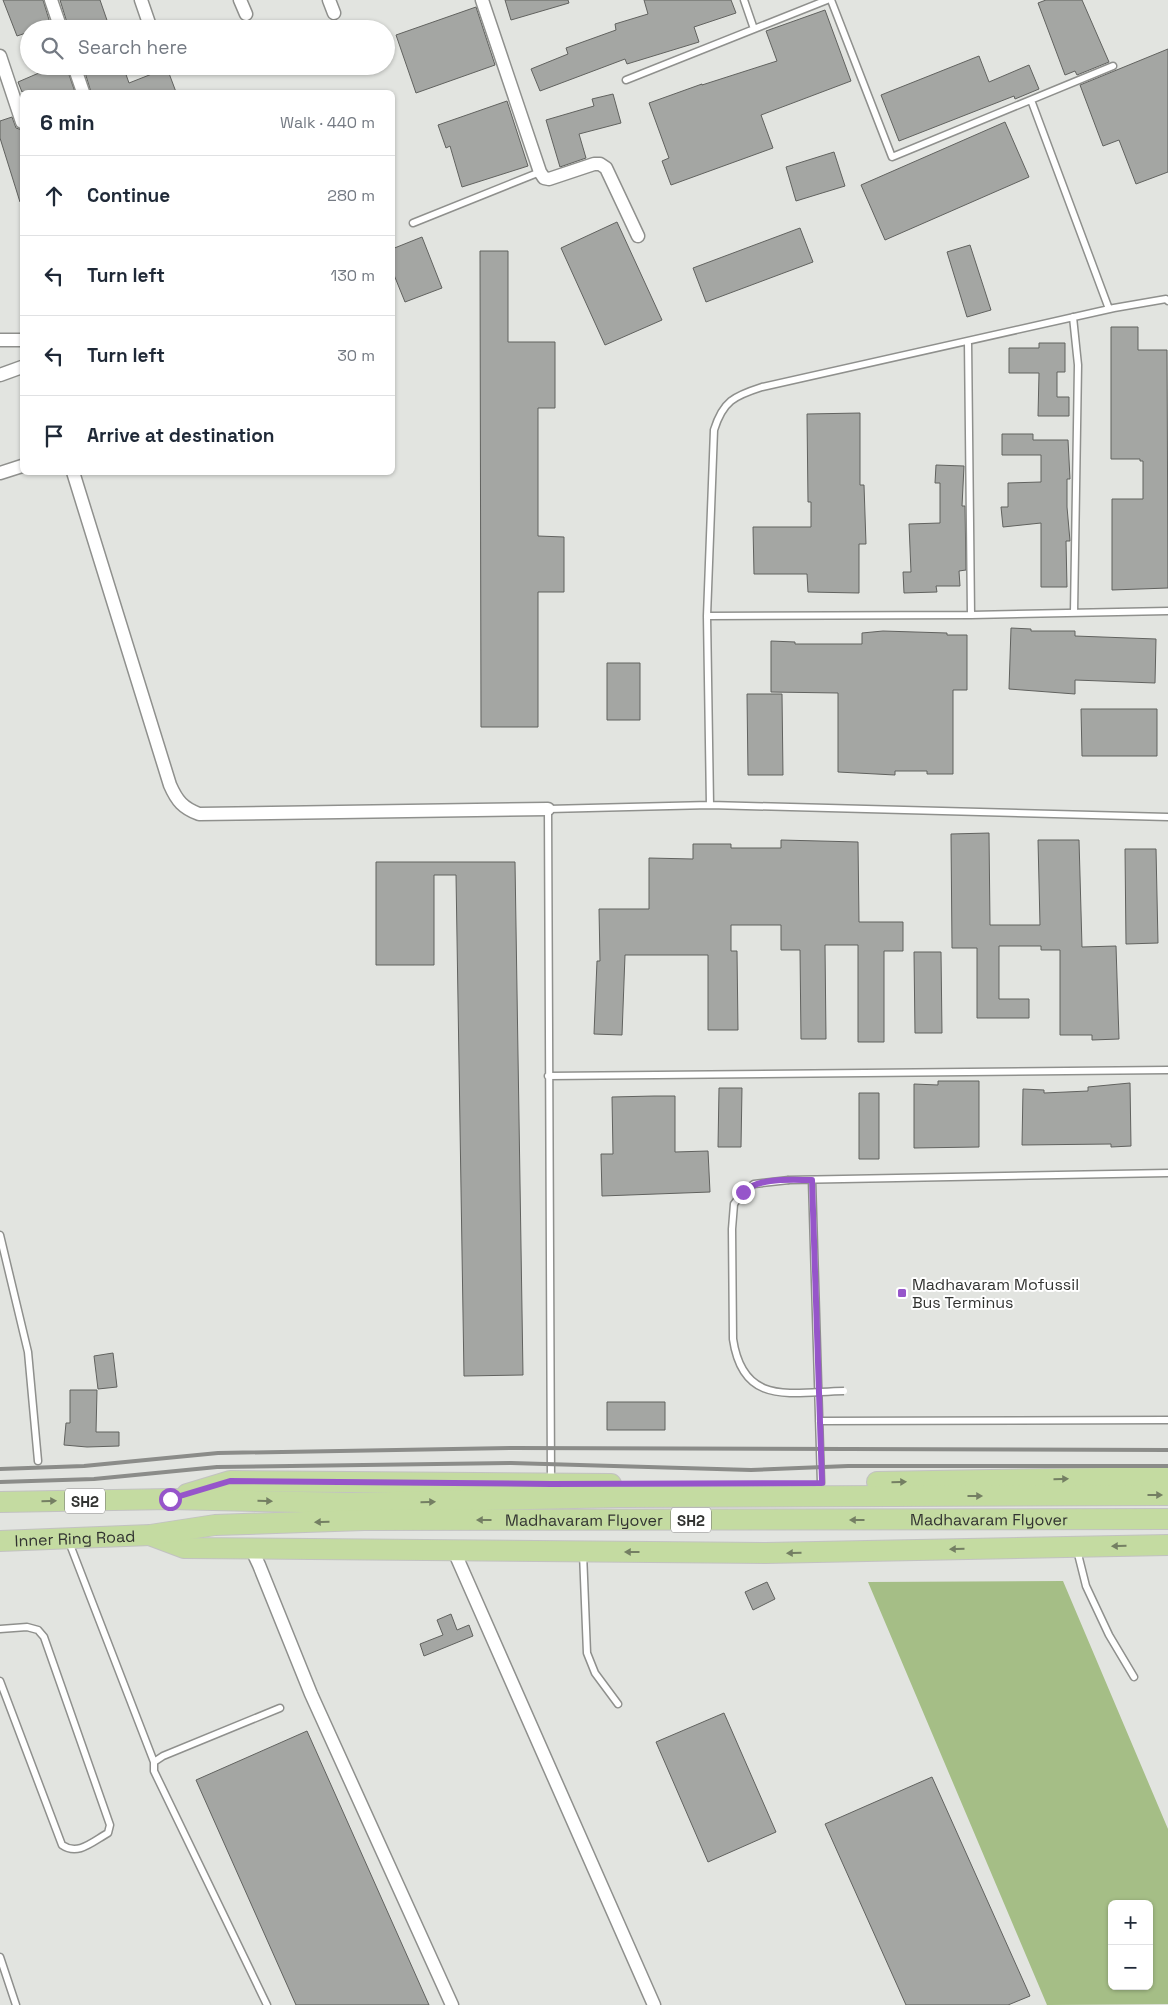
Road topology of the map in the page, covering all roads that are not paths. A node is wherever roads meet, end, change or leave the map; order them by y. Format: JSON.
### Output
{"nodes":[{"id":1,"x":51,"y":0,"type":"edge"},
{"id":2,"x":141,"y":0,"type":"edge"},
{"id":3,"x":240,"y":0,"type":"edge"},
{"id":4,"x":328,"y":0,"type":"edge"},
{"id":5,"x":482,"y":0,"type":"edge"},
{"id":6,"x":744,"y":0,"type":"edge"},
{"id":7,"x":827,"y":0,"type":"edge"},
{"id":8,"x":831,"y":0,"type":"edge"},
{"id":9,"x":334,"y":13,"type":"dead end"},
{"id":10,"x":246,"y":14,"type":"dead end"},
{"id":11,"x":58,"y":20,"type":"edge"},
{"id":12,"x":148,"y":20,"type":"edge"},
{"id":13,"x":754,"y":29,"type":"junction"},
{"id":14,"x":0,"y":56,"type":"edge"},
{"id":15,"x":1113,"y":66,"type":"dead end"},
{"id":16,"x":77,"y":75,"type":"edge"},
{"id":17,"x":626,"y":80,"type":"dead end"},
{"id":18,"x":83,"y":90,"type":"edge"},
{"id":19,"x":1031,"y":100,"type":"junction"},
{"id":20,"x":20,"y":116,"type":"edge"},
{"id":21,"x":540,"y":172,"type":"junction"},
{"id":22,"x":413,"y":223,"type":"dead end"},
{"id":23,"x":638,"y":236,"type":"dead end"},
{"id":24,"x":1167,"y":300,"type":"edge"},
{"id":25,"x":1109,"y":309,"type":"junction"},
{"id":26,"x":1073,"y":317,"type":"junction"},
{"id":27,"x":0,"y":340,"type":"edge"},
{"id":28,"x":20,"y":340,"type":"edge"},
{"id":29,"x":968,"y":341,"type":"junction"},
{"id":30,"x":20,"y":368,"type":"edge"},
{"id":31,"x":0,"y":375,"type":"edge"},
{"id":32,"x":20,"y":467,"type":"edge"},
{"id":33,"x":0,"y":473,"type":"edge"},
{"id":34,"x":74,"y":475,"type":"edge"},
{"id":35,"x":1168,"y":611,"type":"edge"},
{"id":36,"x":1074,"y":613,"type":"junction"},
{"id":37,"x":971,"y":615,"type":"junction"},
{"id":38,"x":708,"y":616,"type":"junction"},
{"id":39,"x":710,"y":805,"type":"junction"},
{"id":40,"x":548,"y":809,"type":"junction"},
{"id":41,"x":1168,"y":817,"type":"edge"},
{"id":42,"x":1168,"y":1070,"type":"edge"},
{"id":43,"x":548,"y":1076,"type":"junction"},
{"id":44,"x":1168,"y":1173,"type":"edge"},
{"id":45,"x":812,"y":1180,"type":"junction"},
{"id":46,"x":0,"y":1235,"type":"edge"},
{"id":47,"x":844,"y":1391,"type":"dead end"},
{"id":48,"x":1168,"y":1420,"type":"edge"},
{"id":49,"x":819,"y":1421,"type":"junction"},
{"id":50,"x":38,"y":1461,"type":"dead end"},
{"id":51,"x":1168,"y":1477,"type":"edge"},
{"id":52,"x":822,"y":1483,"type":"junction"},
{"id":53,"x":551,"y":1484,"type":"junction"},
{"id":54,"x":1168,"y":1495,"type":"edge"},
{"id":55,"x":170,"y":1499,"type":"junction"},
{"id":56,"x":0,"y":1502,"type":"edge"},
{"id":57,"x":1168,"y":1519,"type":"edge"},
{"id":58,"x":150,"y":1535,"type":"junction"},
{"id":59,"x":68,"y":1538,"type":"junction"},
{"id":60,"x":0,"y":1541,"type":"edge"},
{"id":61,"x":1168,"y":1545,"type":"edge"},
{"id":62,"x":1076,"y":1547,"type":"junction"},
{"id":63,"x":251,"y":1548,"type":"junction"},
{"id":64,"x":454,"y":1551,"type":"junction"},
{"id":65,"x":583,"y":1552,"type":"junction"},
{"id":66,"x":0,"y":1629,"type":"edge"},
{"id":67,"x":1134,"y":1677,"type":"dead end"},
{"id":68,"x":0,"y":1681,"type":"edge"},
{"id":69,"x":618,"y":1704,"type":"dead end"},
{"id":70,"x":280,"y":1708,"type":"dead end"},
{"id":71,"x":154,"y":1762,"type":"junction"},
{"id":72,"x":0,"y":1957,"type":"edge"},
{"id":73,"x":16,"y":2005,"type":"edge"},
{"id":74,"x":267,"y":2005,"type":"edge"},
{"id":75,"x":452,"y":2005,"type":"edge"},
{"id":76,"x":654,"y":2005,"type":"edge"}],
"edges":[{"from":1,"to":11,"type":"street"},
{"from":2,"to":12,"type":"street"},
{"from":3,"to":10,"type":"street"},
{"from":4,"to":9,"type":"street"},
{"from":5,"to":21,"type":"street"},
{"from":6,"to":13,"type":"lane"},
{"from":7,"to":13,"type":"lane"},
{"from":8,"to":19,"type":"lane"},
{"from":13,"to":17,"type":"lane"},
{"from":14,"to":20,"type":"street"},
{"from":15,"to":19,"type":"lane"},
{"from":16,"to":18,"type":"street"},
{"from":19,"to":25,"type":"lane"},
{"from":21,"to":22,"type":"lane"},
{"from":21,"to":23,"type":"street"},
{"from":24,"to":25,"type":"lane"},
{"from":25,"to":26,"type":"lane"},
{"from":26,"to":29,"type":"lane"},
{"from":26,"to":36,"type":"lane"},
{"from":27,"to":28,"type":"street"},
{"from":29,"to":37,"type":"lane"},
{"from":29,"to":38,"type":"lane"},
{"from":30,"to":31,"type":"street"},
{"from":32,"to":33,"type":"street"},
{"from":34,"to":40,"type":"street"},
{"from":35,"to":36,"type":"lane"},
{"from":36,"to":37,"type":"lane"},
{"from":37,"to":38,"type":"lane"},
{"from":38,"to":39,"type":"lane"},
{"from":39,"to":40,"type":"lane"},
{"from":39,"to":41,"type":"lane"},
{"from":40,"to":43,"type":"lane"},
{"from":42,"to":43,"type":"lane"},
{"from":43,"to":53,"type":"lane"},
{"from":44,"to":45,"type":"lane"},
{"from":45,"to":47,"type":"lane","bridge":true},
{"from":45,"to":49,"type":"lane"},
{"from":46,"to":50,"type":"lane"},
{"from":48,"to":49,"type":"lane"},
{"from":49,"to":52,"type":"lane"},
{"from":52,"to":51,"type":"main road","one_way":true},
{"from":52,"to":53,"type":"main road"},
{"from":53,"to":55,"type":"main road"},
{"from":55,"to":54,"type":"main road","name":"Madhavaram Flyover","number":"SH2","one_way":true},
{"from":56,"to":55,"type":"main road","number":"SH2","one_way":true},
{"from":57,"to":58,"type":"main road","name":"Madhavaram Flyover","number":"SH2","one_way":true},
{"from":58,"to":59,"type":"main road","name":"Inner Ring Road","number":"SH2"},
{"from":58,"to":63,"type":"main road"},
{"from":59,"to":60,"type":"main road","name":"Inner Ring Road","number":"SH2"},
{"from":59,"to":71,"type":"lane"},
{"from":61,"to":62,"type":"main road","one_way":true},
{"from":62,"to":65,"type":"main road","one_way":true},
{"from":62,"to":67,"type":"lane"},
{"from":63,"to":64,"type":"main road"},
{"from":63,"to":75,"type":"street"},
{"from":64,"to":65,"type":"main road"},
{"from":64,"to":76,"type":"street"},
{"from":65,"to":69,"type":"lane"},
{"from":66,"to":68,"type":"lane"},
{"from":70,"to":71,"type":"lane"},
{"from":71,"to":74,"type":"lane"},
{"from":72,"to":73,"type":"lane"}]}
